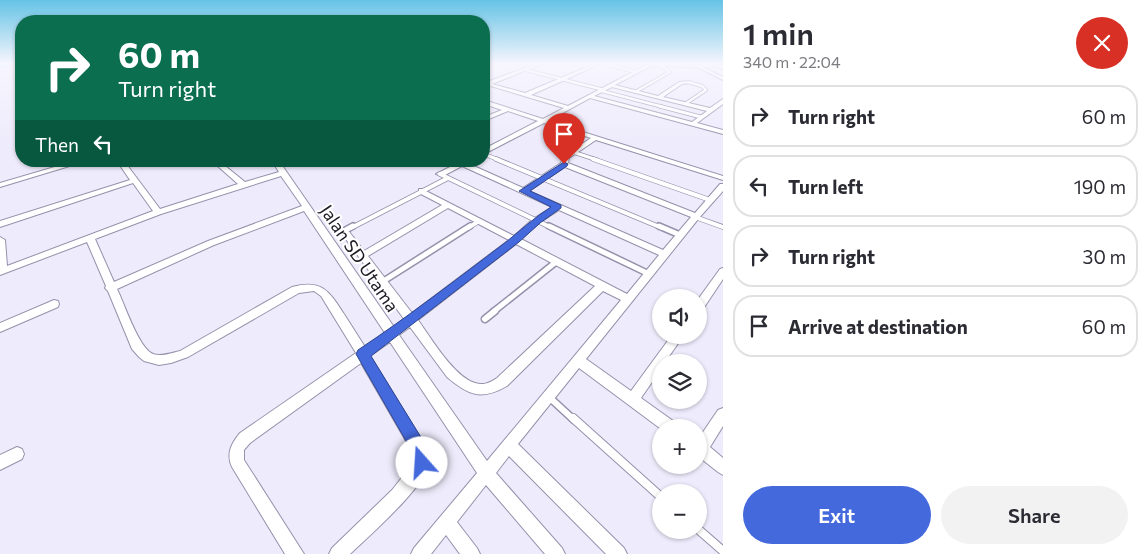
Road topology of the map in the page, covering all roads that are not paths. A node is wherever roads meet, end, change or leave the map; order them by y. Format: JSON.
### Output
{"nodes":[{"id":1,"x":507,"y":90,"type":"edge"},
{"id":2,"x":538,"y":90,"type":"edge"},
{"id":3,"x":603,"y":90,"type":"joint"},
{"id":4,"x":627,"y":90,"type":"edge"},
{"id":5,"x":639,"y":90,"type":"edge"},
{"id":6,"x":670,"y":90,"type":"edge"},
{"id":7,"x":706,"y":90,"type":"edge"},
{"id":8,"x":635,"y":92,"type":"junction"},
{"id":9,"x":526,"y":95,"type":"junction"},
{"id":10,"x":592,"y":97,"type":"junction"},
{"id":11,"x":658,"y":98,"type":"junction"},
{"id":12,"x":723,"y":101,"type":"edge"},
{"id":13,"x":490,"y":104,"type":"edge"},
{"id":14,"x":685,"y":104,"type":"junction"},
{"id":15,"x":570,"y":108,"type":"junction"},
{"id":16,"x":506,"y":110,"type":"junction"},
{"id":17,"x":711,"y":110,"type":"junction"},
{"id":18,"x":490,"y":117,"type":"edge"},
{"id":19,"x":701,"y":117,"type":"junction"},
{"id":20,"x":544,"y":122,"type":"junction"},
{"id":21,"x":693,"y":124,"type":"junction"},
{"id":22,"x":723,"y":132,"type":"edge"},
{"id":23,"x":592,"y":140,"type":"junction"},
{"id":24,"x":490,"y":150,"type":"edge"},
{"id":25,"x":573,"y":152,"type":"junction"},
{"id":26,"x":490,"y":156,"type":"edge"},
{"id":27,"x":564,"y":164,"type":"junction"},
{"id":28,"x":63,"y":167,"type":"edge"},
{"id":29,"x":124,"y":167,"type":"edge"},
{"id":30,"x":222,"y":167,"type":"edge"},
{"id":31,"x":278,"y":167,"type":"edge"},
{"id":32,"x":452,"y":167,"type":"edge"},
{"id":33,"x":472,"y":167,"type":"edge"},
{"id":34,"x":282,"y":173,"type":"junction"},
{"id":35,"x":440,"y":174,"type":"joint"},
{"id":36,"x":448,"y":178,"type":"junction"},
{"id":37,"x":543,"y":178,"type":"junction"},
{"id":38,"x":723,"y":178,"type":"edge"},
{"id":39,"x":133,"y":181,"type":"junction"},
{"id":40,"x":242,"y":184,"type":"junction"},
{"id":41,"x":0,"y":185,"type":"edge"},
{"id":42,"x":723,"y":186,"type":"edge"},
{"id":43,"x":422,"y":191,"type":"junction"},
{"id":44,"x":524,"y":191,"type":"junction"},
{"id":45,"x":710,"y":200,"type":"junction"},
{"id":46,"x":448,"y":204,"type":"junction"},
{"id":47,"x":558,"y":206,"type":"junction"},
{"id":48,"x":305,"y":208,"type":"junction"},
{"id":49,"x":158,"y":212,"type":"junction"},
{"id":50,"x":696,"y":216,"type":"junction"},
{"id":51,"x":536,"y":220,"type":"junction"},
{"id":52,"x":479,"y":221,"type":"junction"},
{"id":53,"x":0,"y":224,"type":"edge"},
{"id":54,"x":723,"y":228,"type":"edge"},
{"id":55,"x":344,"y":231,"type":"joint"},
{"id":56,"x":680,"y":235,"type":"junction"},
{"id":57,"x":90,"y":238,"type":"junction"},
{"id":58,"x":0,"y":240,"type":"edge"},
{"id":59,"x":515,"y":240,"type":"junction"},
{"id":60,"x":665,"y":254,"type":"junction"},
{"id":61,"x":362,"y":256,"type":"junction"},
{"id":62,"x":556,"y":262,"type":"junction"},
{"id":63,"x":1,"y":271,"type":"edge"},
{"id":64,"x":723,"y":271,"type":"edge"},
{"id":65,"x":648,"y":274,"type":"junction"},
{"id":66,"x":382,"y":282,"type":"junction"},
{"id":67,"x":602,"y":286,"type":"junction"},
{"id":68,"x":719,"y":286,"type":"edge"},
{"id":69,"x":110,"y":288,"type":"junction"},
{"id":70,"x":707,"y":298,"type":"edge"},
{"id":71,"x":628,"y":299,"type":"junction"},
{"id":72,"x":54,"y":304,"type":"dead end"},
{"id":73,"x":485,"y":319,"type":"dead end"},
{"id":74,"x":411,"y":320,"type":"junction"},
{"id":75,"x":0,"y":328,"type":"edge"},
{"id":76,"x":391,"y":335,"type":"junction"},
{"id":77,"x":672,"y":344,"type":"edge"},
{"id":78,"x":363,"y":354,"type":"junction"},
{"id":79,"x":578,"y":360,"type":"junction"},
{"id":80,"x":548,"y":397,"type":"junction"},
{"id":81,"x":633,"y":399,"type":"junction"},
{"id":82,"x":723,"y":414,"type":"edge"},
{"id":83,"x":659,"y":419,"type":"edge"},
{"id":84,"x":707,"y":437,"type":"edge"},
{"id":85,"x":509,"y":445,"type":"junction"},
{"id":86,"x":17,"y":454,"type":"dead end"},
{"id":87,"x":707,"y":455,"type":"edge"},
{"id":88,"x":0,"y":463,"type":"edge"},
{"id":89,"x":723,"y":467,"type":"edge"},
{"id":90,"x":486,"y":473,"type":"junction"},
{"id":91,"x":652,"y":489,"type":"edge"},
{"id":92,"x":446,"y":521,"type":"junction"},
{"id":93,"x":707,"y":537,"type":"edge"},
{"id":94,"x":723,"y":552,"type":"edge"},
{"id":95,"x":296,"y":554,"type":"edge"},
{"id":96,"x":338,"y":554,"type":"edge"},
{"id":97,"x":420,"y":554,"type":"edge"},
{"id":98,"x":471,"y":554,"type":"edge"},
{"id":99,"x":556,"y":554,"type":"edge"},
{"id":100,"x":618,"y":554,"type":"edge"}],
"edges":[{"from":1,"to":9,"type":"street"},
{"from":2,"to":9,"type":"street"},
{"from":3,"to":10,"type":"street"},
{"from":3,"to":19,"type":"lane"},
{"from":4,"to":8,"type":"street"},
{"from":5,"to":8,"type":"lane"},
{"from":6,"to":11,"type":"street"},
{"from":7,"to":14,"type":"lane"},
{"from":8,"to":11,"type":"street"},
{"from":9,"to":15,"type":"street"},
{"from":10,"to":15,"type":"street"},
{"from":10,"to":21,"type":"street"},
{"from":11,"to":14,"type":"street"},
{"from":12,"to":17,"type":"street"},
{"from":13,"to":16,"type":"street"},
{"from":14,"to":17,"type":"street"},
{"from":15,"to":20,"type":"street"},
{"from":16,"to":18,"type":"street"},
{"from":16,"to":20,"type":"street"},
{"from":17,"to":19,"type":"street"},
{"from":19,"to":21,"type":"street"},
{"from":20,"to":23,"type":"street"},
{"from":20,"to":24,"type":"street"},
{"from":21,"to":22,"type":"street"},
{"from":23,"to":25,"type":"street"},
{"from":23,"to":38,"type":"street"},
{"from":23,"to":42,"type":"street"},
{"from":25,"to":27,"type":"street"},
{"from":25,"to":45,"type":"lane"},
{"from":26,"to":37,"type":"lane"},
{"from":27,"to":37,"type":"street"},
{"from":27,"to":50,"type":"street"},
{"from":28,"to":41,"type":"street"},
{"from":29,"to":39,"type":"street"},
{"from":30,"to":40,"type":"street"},
{"from":31,"to":34,"type":"street","name":"Jalan SD Utama"},
{"from":32,"to":35,"type":"street"},
{"from":33,"to":44,"type":"street"},
{"from":34,"to":40,"type":"street"},
{"from":34,"to":48,"type":"street","name":"Jalan SD Utama"},
{"from":35,"to":36,"type":"lane"},
{"from":36,"to":43,"type":"lane"},
{"from":36,"to":51,"type":"lane"},
{"from":37,"to":44,"type":"street"},
{"from":37,"to":56,"type":"lane"},
{"from":39,"to":49,"type":"street"},
{"from":39,"to":53,"type":"street"},
{"from":40,"to":49,"type":"street"},
{"from":42,"to":45,"type":"street"},
{"from":43,"to":46,"type":"street"},
{"from":43,"to":55,"type":"lane"},
{"from":44,"to":47,"type":"street"},
{"from":45,"to":50,"type":"street"},
{"from":46,"to":52,"type":"street"},
{"from":46,"to":61,"type":"street"},
{"from":47,"to":51,"type":"street"},
{"from":47,"to":60,"type":"street"},
{"from":48,"to":69,"type":"street"},
{"from":48,"to":76,"type":"street","name":"Jalan SD Utama"},
{"from":49,"to":57,"type":"street"},
{"from":50,"to":54,"type":"lane"},
{"from":50,"to":56,"type":"street"},
{"from":51,"to":59,"type":"street"},
{"from":51,"to":65,"type":"lane"},
{"from":52,"to":59,"type":"street"},
{"from":52,"to":66,"type":"lane"},
{"from":55,"to":61,"type":"street"},
{"from":56,"to":60,"type":"street"},
{"from":57,"to":63,"type":"street"},
{"from":57,"to":69,"type":"street"},
{"from":58,"to":63,"type":"street"},
{"from":59,"to":62,"type":"street"},
{"from":59,"to":74,"type":"street"},
{"from":60,"to":65,"type":"street"},
{"from":61,"to":66,"type":"street"},
{"from":62,"to":67,"type":"street"},
{"from":62,"to":73,"type":"lane"},
{"from":64,"to":68,"type":"street"},
{"from":65,"to":71,"type":"street"},
{"from":66,"to":74,"type":"street"},
{"from":67,"to":71,"type":"street"},
{"from":67,"to":74,"type":"street"},
{"from":68,"to":70,"type":"street"},
{"from":69,"to":78,"type":"street"},
{"from":71,"to":79,"type":"street"},
{"from":72,"to":75,"type":"street"},
{"from":74,"to":76,"type":"street"},
{"from":76,"to":78,"type":"street"},
{"from":76,"to":90,"type":"street","name":"Jalan SD Utama"},
{"from":77,"to":81,"type":"street"},
{"from":78,"to":95,"type":"street"},
{"from":78,"to":96,"type":"street"},
{"from":79,"to":80,"type":"street"},
{"from":79,"to":81,"type":"street"},
{"from":80,"to":85,"type":"street"},
{"from":80,"to":91,"type":"lane"},
{"from":81,"to":83,"type":"street"},
{"from":82,"to":84,"type":"street"},
{"from":85,"to":90,"type":"street"},
{"from":85,"to":100,"type":"street"},
{"from":86,"to":88,"type":"street"},
{"from":87,"to":89,"type":"street"},
{"from":90,"to":92,"type":"street"},
{"from":90,"to":99,"type":"street","name":"Jalan SD Utama"},
{"from":92,"to":97,"type":"street"},
{"from":92,"to":98,"type":"street"},
{"from":93,"to":94,"type":"lane"}]}
